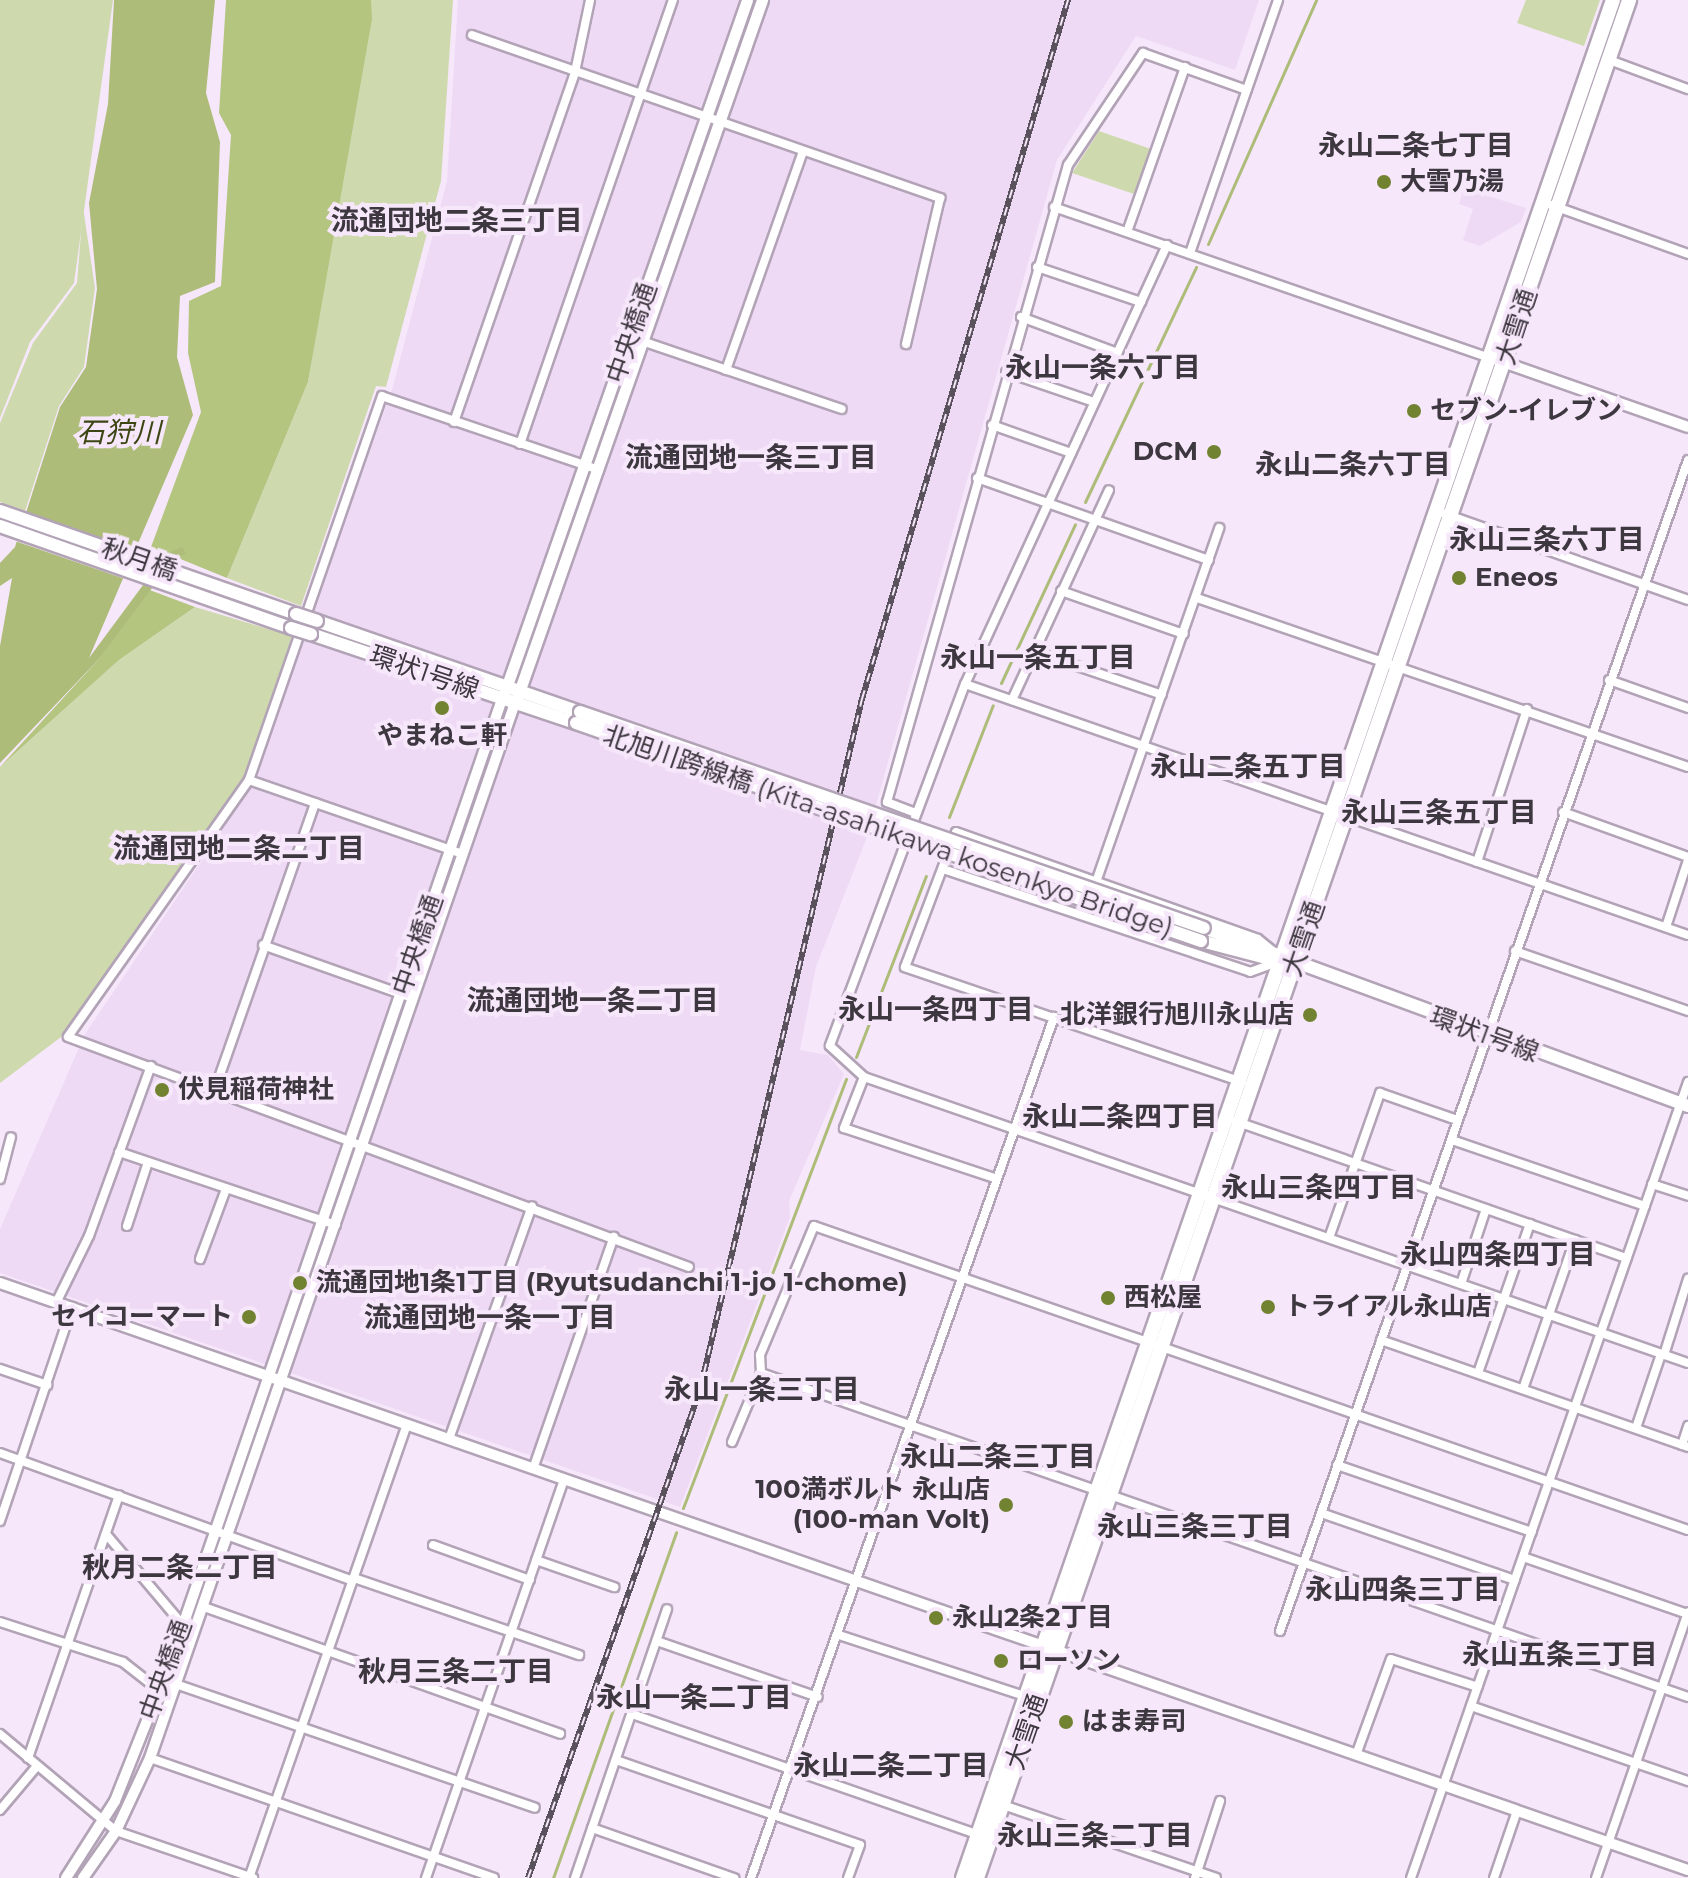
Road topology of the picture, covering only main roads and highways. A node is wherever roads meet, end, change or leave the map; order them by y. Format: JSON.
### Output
{"nodes":[{"id":1,"x":747,"y":0,"type":"edge"},
{"id":2,"x":762,"y":0,"type":"edge"},
{"id":3,"x":1613,"y":0,"type":"edge"},
{"id":4,"x":1629,"y":0,"type":"edge"},
{"id":5,"x":1550,"y":205,"type":"junction"},
{"id":6,"x":0,"y":511,"type":"edge"},
{"id":7,"x":0,"y":526,"type":"edge"},
{"id":8,"x":279,"y":608,"type":"joint"},
{"id":9,"x":273,"y":621,"type":"joint"},
{"id":10,"x":511,"y":695,"type":"junction"},
{"id":11,"x":578,"y":718,"type":"joint"},
{"id":12,"x":1202,"y":935,"type":"joint"},
{"id":13,"x":1288,"y":964,"type":"junction"},
{"id":14,"x":1684,"y":1105,"type":"edge"},
{"id":15,"x":1049,"y":1648,"type":"junction"},
{"id":16,"x":985,"y":1837,"type":"junction"},
{"id":17,"x":963,"y":1878,"type":"edge"},
{"id":18,"x":977,"y":1878,"type":"edge"}],
"edges":[{"from":1,"to":10,"type":"main road","name":"中央橋通"},
{"from":2,"to":10,"type":"main road","name":"中央橋通"},
{"from":3,"to":5,"type":"highway","name":"大雪通"},
{"from":4,"to":5,"type":"highway","name":"大雪通"},
{"from":5,"to":13,"type":"highway","name":"大雪通"},
{"from":6,"to":8,"type":"main road","name":"秋月橋"},
{"from":7,"to":9,"type":"main road","name":"秋月橋"},
{"from":8,"to":10,"type":"main road","name":"環状1号線","bridge":true},
{"from":9,"to":10,"type":"main road","name":"環状1号線","bridge":true},
{"from":10,"to":11,"type":"main road","name":"環状1号線"},
{"from":11,"to":12,"type":"main road","name":"北旭川跨線橋 (Kita-asahikawa kosenkyo Bridge)","bridge":true},
{"from":12,"to":13,"type":"main road","name":"環状1号線"},
{"from":13,"to":14,"type":"main road","name":"環状1号線"},
{"from":13,"to":15,"type":"highway","name":"大雪通"},
{"from":15,"to":16,"type":"highway","name":"大雪通"},
{"from":15,"to":16,"type":"highway","name":"大雪通"},
{"from":16,"to":17,"type":"highway","name":"大雪通"},
{"from":16,"to":18,"type":"highway","name":"大雪通"}]}
